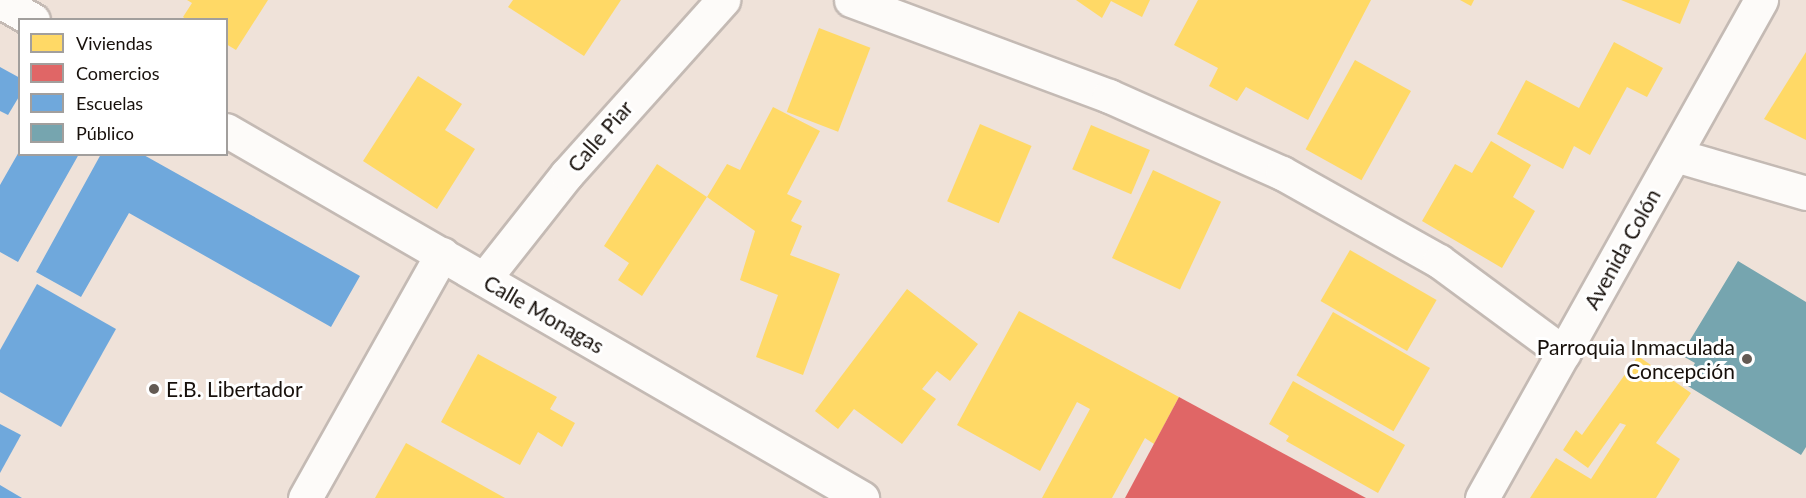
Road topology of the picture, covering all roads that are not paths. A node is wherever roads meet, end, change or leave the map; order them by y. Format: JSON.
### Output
{"nodes":[{"id":1,"x":723,"y":0,"type":"edge"},
{"id":2,"x":851,"y":0,"type":"edge"},
{"id":3,"x":1761,"y":0,"type":"edge"},
{"id":4,"x":0,"y":1,"type":"edge"},
{"id":5,"x":30,"y":18,"type":"edge"},
{"id":6,"x":228,"y":131,"type":"edge"},
{"id":7,"x":1675,"y":154,"type":"junction"},
{"id":8,"x":1806,"y":193,"type":"edge"},
{"id":9,"x":442,"y":254,"type":"junction"},
{"id":10,"x":484,"y":279,"type":"junction"},
{"id":11,"x":1564,"y":353,"type":"junction"},
{"id":12,"x":305,"y":498,"type":"edge"},
{"id":13,"x":862,"y":498,"type":"edge"},
{"id":14,"x":1482,"y":498,"type":"edge"}],
"edges":[{"from":1,"to":10,"type":"street","name":"Calle Piar"},
{"from":2,"to":11,"type":"street"},
{"from":3,"to":7,"type":"street","name":"Avenida Colón"},
{"from":4,"to":5,"type":"street"},
{"from":6,"to":9,"type":"street","name":"Calle Monagas"},
{"from":7,"to":8,"type":"street"},
{"from":7,"to":11,"type":"street","name":"Avenida Colón"},
{"from":9,"to":10,"type":"street","name":"Calle Monagas"},
{"from":9,"to":12,"type":"street"},
{"from":10,"to":13,"type":"street","name":"Calle Monagas"},
{"from":11,"to":14,"type":"street","name":"Avenida Colón"}]}
